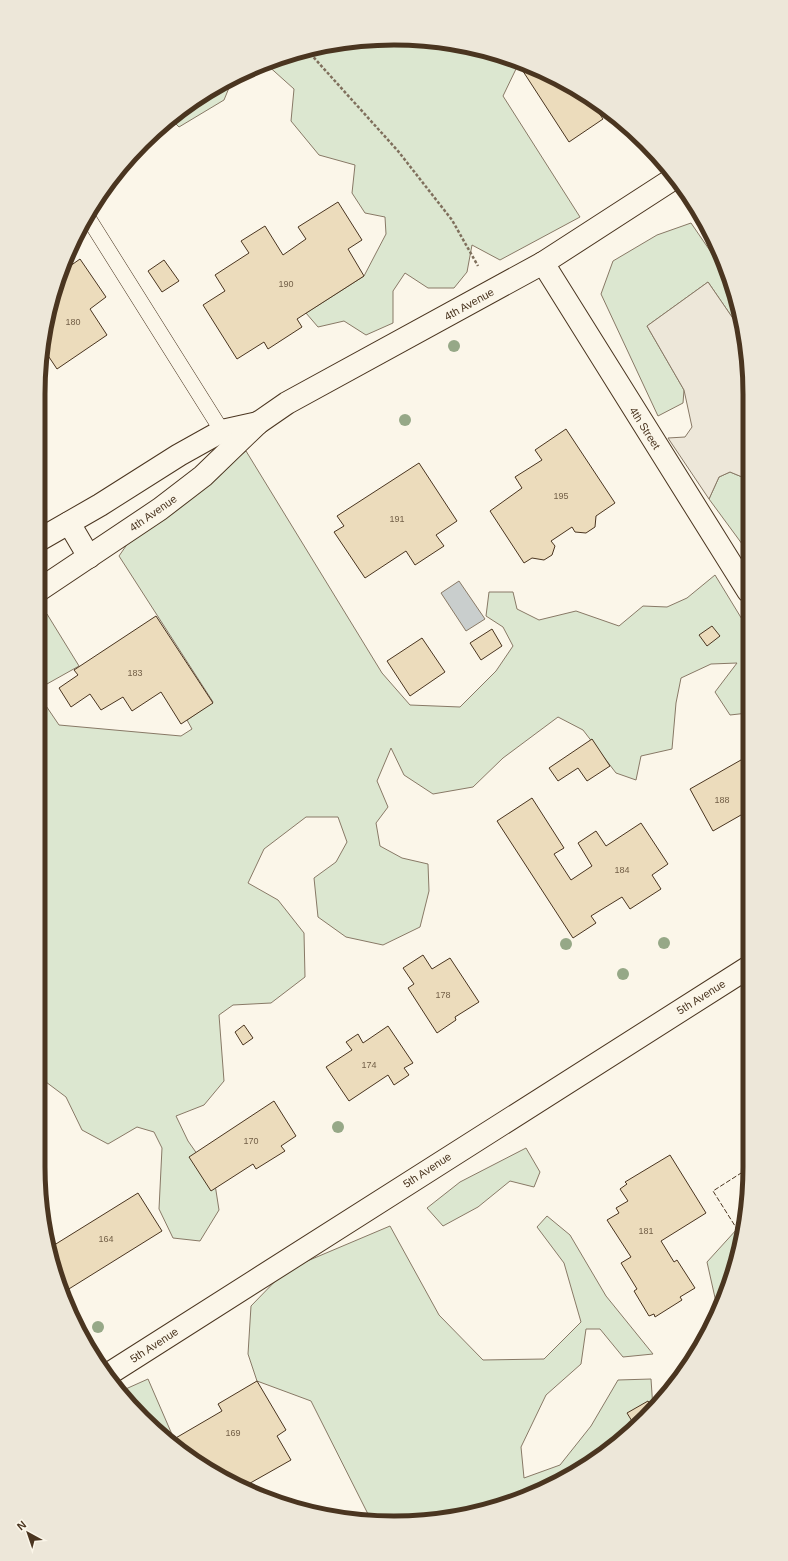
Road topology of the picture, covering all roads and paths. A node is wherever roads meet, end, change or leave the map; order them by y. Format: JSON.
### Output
{"nodes":[{"id":1,"x":312,"y":55,"type":"edge"},
{"id":2,"x":670,"y":181,"type":"edge"},
{"id":3,"x":91,"y":221,"type":"edge"},
{"id":4,"x":543,"y":263,"type":"junction"},
{"id":5,"x":480,"y":269,"type":"dead end"},
{"id":6,"x":258,"y":423,"type":"junction"},
{"id":7,"x":222,"y":431,"type":"junction"},
{"id":8,"x":70,"y":523,"type":"junction"},
{"id":9,"x":45,"y":537,"type":"edge"},
{"id":10,"x":89,"y":557,"type":"junction"},
{"id":11,"x":743,"y":584,"type":"edge"},
{"id":12,"x":45,"y":585,"type":"edge"},
{"id":13,"x":743,"y":971,"type":"edge"},
{"id":14,"x":112,"y":1372,"type":"edge"}],
"edges":[{"from":1,"to":5,"type":"path"},
{"from":2,"to":4,"type":"street","name":"4th Avenue"},
{"from":3,"to":7,"type":"lane"},
{"from":4,"to":6,"type":"street","name":"4th Avenue"},
{"from":4,"to":11,"type":"street","name":"4th Street"},
{"from":6,"to":7,"type":"street","name":"4th Avenue"},
{"from":6,"to":10,"type":"street","name":"4th Avenue"},
{"from":7,"to":8,"type":"street","name":"4th Avenue"},
{"from":8,"to":9,"type":"street","name":"4th Avenue"},
{"from":8,"to":10,"type":"street"},
{"from":10,"to":12,"type":"street","name":"4th Avenue"},
{"from":13,"to":14,"type":"street","name":"5th Avenue"}]}
